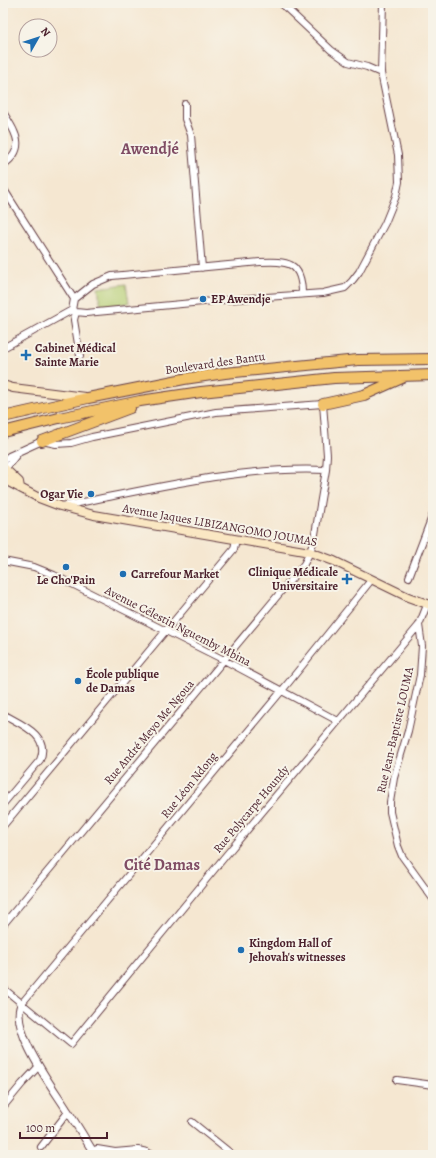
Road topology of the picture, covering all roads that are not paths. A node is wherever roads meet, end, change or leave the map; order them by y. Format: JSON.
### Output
{"nodes":[{"id":1,"x":281,"y":3,"type":"edge"},
{"id":2,"x":383,"y":3,"type":"edge"},
{"id":3,"x":381,"y":73,"type":"junction"},
{"id":4,"x":184,"y":104,"type":"dead end"},
{"id":5,"x":3,"y":112,"type":"edge"},
{"id":6,"x":3,"y":165,"type":"edge"},
{"id":7,"x":3,"y":188,"type":"edge"},
{"id":8,"x":202,"y":268,"type":"junction"},
{"id":9,"x":302,"y":294,"type":"junction"},
{"id":10,"x":74,"y":299,"type":"junction"},
{"id":11,"x":74,"y":311,"type":"junction"},
{"id":12,"x":3,"y":348,"type":"edge"},
{"id":13,"x":80,"y":356,"type":"dead end"},
{"id":14,"x":433,"y":359,"type":"edge"},
{"id":15,"x":433,"y":375,"type":"edge"},
{"id":16,"x":406,"y":376,"type":"junction"},
{"id":17,"x":3,"y":385,"type":"edge"},
{"id":18,"x":88,"y":398,"type":"junction"},
{"id":19,"x":140,"y":401,"type":"junction"},
{"id":20,"x":323,"y":404,"type":"junction"},
{"id":21,"x":3,"y":417,"type":"edge"},
{"id":22,"x":3,"y":432,"type":"edge"},
{"id":23,"x":66,"y":432,"type":"junction"},
{"id":24,"x":42,"y":440,"type":"junction"},
{"id":25,"x":72,"y":443,"type":"junction"},
{"id":26,"x":18,"y":453,"type":"junction"},
{"id":27,"x":3,"y":461,"type":"edge"},
{"id":28,"x":4,"y":469,"type":"edge"},
{"id":29,"x":326,"y":470,"type":"junction"},
{"id":30,"x":3,"y":479,"type":"edge"},
{"id":31,"x":20,"y":489,"type":"junction"},
{"id":32,"x":60,"y":506,"type":"junction"},
{"id":33,"x":433,"y":514,"type":"edge"},
{"id":34,"x":236,"y":539,"type":"junction"},
{"id":35,"x":310,"y":552,"type":"junction"},
{"id":36,"x":3,"y":561,"type":"edge"},
{"id":37,"x":409,"y":577,"type":"dead end"},
{"id":38,"x":372,"y":579,"type":"junction"},
{"id":39,"x":430,"y":605,"type":"edge"},
{"id":40,"x":419,"y":625,"type":"junction"},
{"id":41,"x":164,"y":631,"type":"junction"},
{"id":42,"x":224,"y":660,"type":"junction"},
{"id":43,"x":281,"y":692,"type":"junction"},
{"id":44,"x":3,"y":714,"type":"edge"},
{"id":45,"x":338,"y":721,"type":"junction"},
{"id":46,"x":3,"y":804,"type":"edge"},
{"id":47,"x":3,"y":826,"type":"edge"},
{"id":48,"x":433,"y":899,"type":"edge"},
{"id":49,"x":3,"y":925,"type":"edge"},
{"id":50,"x":3,"y":988,"type":"edge"},
{"id":51,"x":22,"y":1003,"type":"junction"},
{"id":52,"x":38,"y":1066,"type":"junction"},
{"id":53,"x":397,"y":1080,"type":"dead end"},
{"id":54,"x":433,"y":1085,"type":"edge"},
{"id":55,"x":3,"y":1107,"type":"edge"},
{"id":56,"x":68,"y":1112,"type":"junction"},
{"id":57,"x":192,"y":1122,"type":"dead end"},
{"id":58,"x":41,"y":1147,"type":"dead end"},
{"id":59,"x":93,"y":1153,"type":"edge"},
{"id":60,"x":152,"y":1155,"type":"edge"},
{"id":61,"x":233,"y":1155,"type":"edge"}],
"edges":[{"from":1,"to":3,"type":"street"},
{"from":2,"to":3,"type":"street"},
{"from":3,"to":9,"type":"street"},
{"from":4,"to":8,"type":"street"},
{"from":5,"to":6,"type":"street"},
{"from":7,"to":10,"type":"street"},
{"from":8,"to":9,"type":"street"},
{"from":8,"to":10,"type":"street"},
{"from":9,"to":11,"type":"street"},
{"from":10,"to":11,"type":"street"},
{"from":11,"to":12,"type":"street"},
{"from":11,"to":13,"type":"street"},
{"from":14,"to":18,"type":"highway","name":"Boulevard des Bantu"},
{"from":15,"to":16,"type":"highway"},
{"from":16,"to":19,"type":"highway"},
{"from":16,"to":20,"type":"highway"},
{"from":17,"to":18,"type":"main road"},
{"from":18,"to":21,"type":"highway","name":"Boulevard des Bantu"},
{"from":19,"to":22,"type":"highway"},
{"from":19,"to":23,"type":"highway"},
{"from":20,"to":25,"type":"street"},
{"from":20,"to":29,"type":"street","name":"Rue André Meyo Me Ngoua"},
{"from":23,"to":24,"type":"highway"},
{"from":23,"to":25,"type":"street"},
{"from":24,"to":25,"type":"street"},
{"from":24,"to":26,"type":"street"},
{"from":26,"to":27,"type":"street"},
{"from":26,"to":28,"type":"street"},
{"from":28,"to":31,"type":"main road"},
{"from":29,"to":32,"type":"street"},
{"from":29,"to":35,"type":"street","name":"Rue André Meyo Me Ngoua"},
{"from":30,"to":31,"type":"main road","name":"Avenue Jaques LIBIZANGOMO JOUMAS"},
{"from":31,"to":32,"type":"main road","name":"Avenue Jaques LIBIZANGOMO JOUMAS"},
{"from":32,"to":34,"type":"main road","name":"Avenue Jaques LIBIZANGOMO JOUMAS"},
{"from":33,"to":37,"type":"street"},
{"from":34,"to":35,"type":"main road","name":"Avenue Jaques LIBIZANGOMO JOUMAS"},
{"from":34,"to":41,"type":"street"},
{"from":35,"to":38,"type":"main road","name":"Avenue Jaques LIBIZANGOMO JOUMAS"},
{"from":35,"to":42,"type":"street","name":"Rue André Meyo Me Ngoua"},
{"from":36,"to":41,"type":"street","name":"Avenue Célestin Nguemby Mbina"},
{"from":38,"to":39,"type":"main road","name":"Avenue Jaques LIBIZANGOMO JOUMAS"},
{"from":38,"to":43,"type":"street","name":"Rue Léon Ndong"},
{"from":39,"to":40,"type":"street","name":"Rue Polycarpe Houndy"},
{"from":40,"to":45,"type":"street","name":"Rue Polycarpe Houndy"},
{"from":40,"to":48,"type":"street","name":"Rue Jean-Baptiste LOUMA"},
{"from":41,"to":42,"type":"street","name":"Avenue Célestin Nguemby Mbina"},
{"from":41,"to":47,"type":"street"},
{"from":42,"to":43,"type":"street","name":"Avenue Célestin Nguemby Mbina"},
{"from":42,"to":49,"type":"street","name":"Rue André Meyo Me Ngoua"},
{"from":43,"to":45,"type":"street","name":"Avenue Célestin Nguemby Mbina"},
{"from":43,"to":51,"type":"street","name":"Rue Léon Ndong"},
{"from":44,"to":46,"type":"street"},
{"from":45,"to":51,"type":"street","name":"Rue Polycarpe Houndy"},
{"from":50,"to":51,"type":"street"},
{"from":51,"to":52,"type":"street"},
{"from":52,"to":55,"type":"street"},
{"from":52,"to":56,"type":"street"},
{"from":53,"to":54,"type":"street"},
{"from":56,"to":58,"type":"street"},
{"from":56,"to":59,"type":"street"},
{"from":57,"to":61,"type":"street"},
{"from":59,"to":60,"type":"street"}]}
